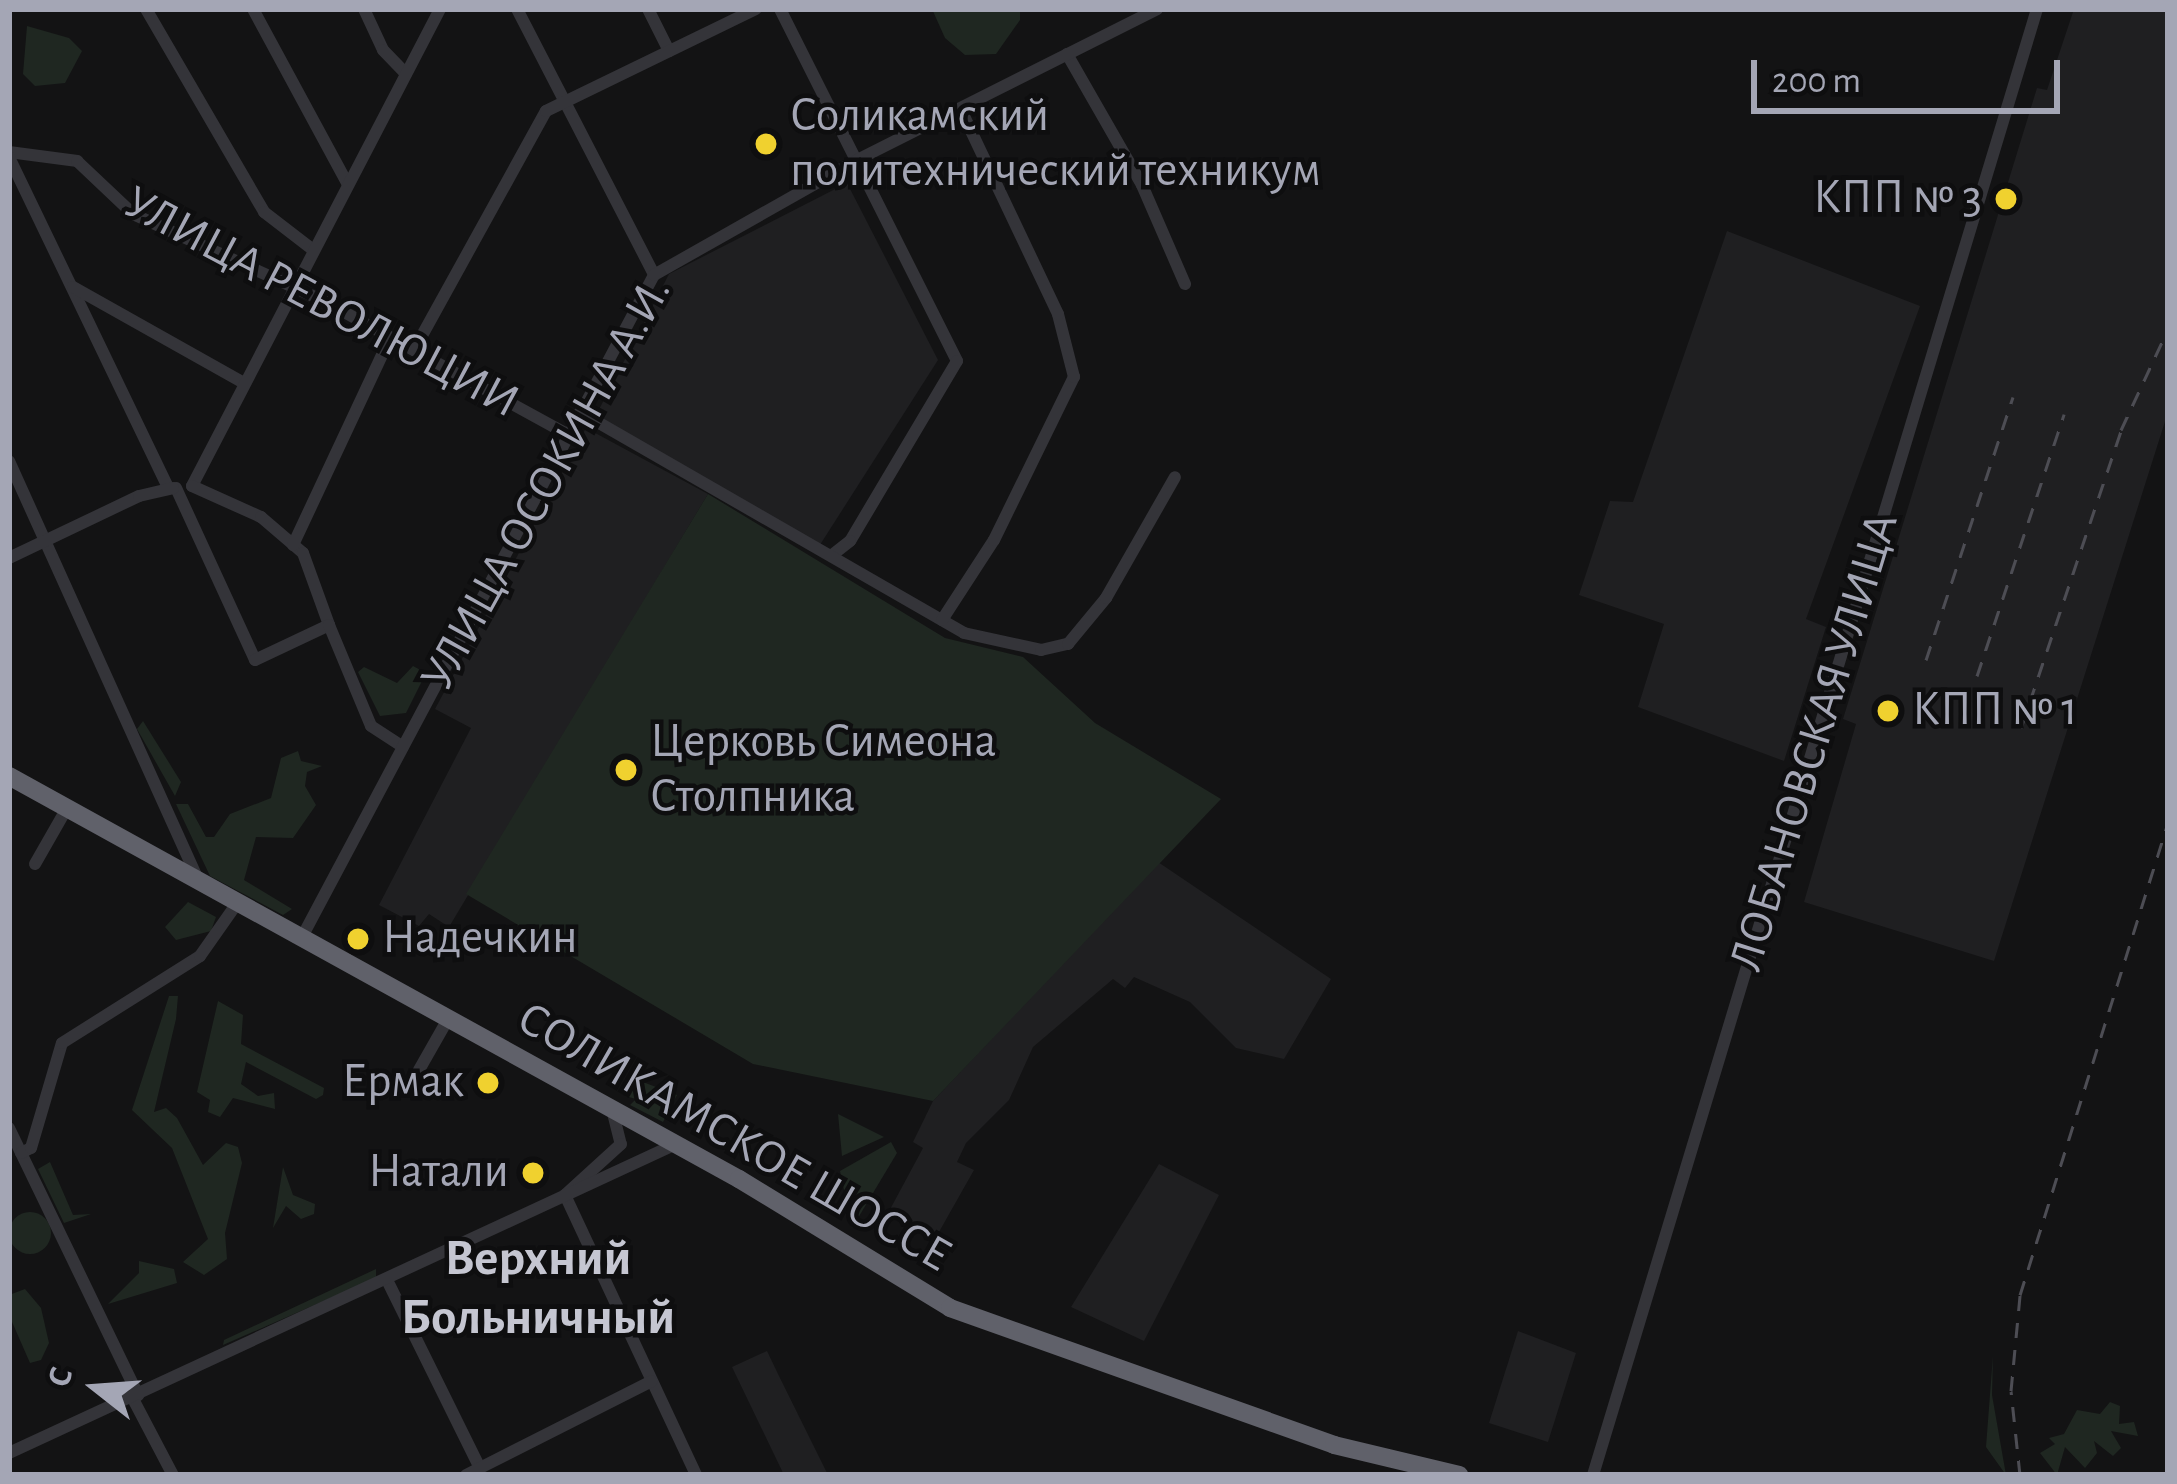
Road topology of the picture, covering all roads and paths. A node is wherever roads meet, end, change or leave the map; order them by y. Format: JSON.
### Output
{"nodes":[{"id":1,"x":146,"y":9,"type":"edge"},
{"id":2,"x":253,"y":9,"type":"edge"},
{"id":3,"x":364,"y":9,"type":"edge"},
{"id":4,"x":440,"y":9,"type":"edge"},
{"id":5,"x":517,"y":9,"type":"edge"},
{"id":6,"x":648,"y":9,"type":"edge"},
{"id":7,"x":756,"y":9,"type":"edge"},
{"id":8,"x":781,"y":9,"type":"edge"},
{"id":9,"x":1157,"y":9,"type":"edge"},
{"id":10,"x":2037,"y":9,"type":"edge"},
{"id":11,"x":669,"y":51,"type":"junction"},
{"id":12,"x":1067,"y":54,"type":"junction"},
{"id":13,"x":406,"y":74,"type":"junction"},
{"id":14,"x":566,"y":106,"type":"junction"},
{"id":15,"x":961,"y":110,"type":"junction"},
{"id":16,"x":9,"y":154,"type":"edge"},
{"id":17,"x":857,"y":160,"type":"junction"},
{"id":18,"x":347,"y":183,"type":"junction"},
{"id":19,"x":312,"y":249,"type":"junction"},
{"id":20,"x":655,"y":275,"type":"junction"},
{"id":21,"x":1185,"y":284,"type":"dead end"},
{"id":22,"x":72,"y":286,"type":"junction"},
{"id":23,"x":294,"y":286,"type":"junction"},
{"id":24,"x":389,"y":340,"type":"junction"},
{"id":25,"x":414,"y":350,"type":"junction"},
{"id":26,"x":244,"y":383,"type":"junction"},
{"id":27,"x":580,"y":412,"type":"junction"},
{"id":28,"x":569,"y":435,"type":"junction"},
{"id":29,"x":9,"y":461,"type":"edge"},
{"id":30,"x":1175,"y":477,"type":"dead end"},
{"id":31,"x":192,"y":486,"type":"junction"},
{"id":32,"x":172,"y":488,"type":"junction"},
{"id":33,"x":47,"y":539,"type":"junction"},
{"id":34,"x":293,"y":545,"type":"junction"},
{"id":35,"x":832,"y":555,"type":"junction"},
{"id":36,"x":9,"y":557,"type":"edge"},
{"id":37,"x":942,"y":620,"type":"junction"},
{"id":38,"x":329,"y":625,"type":"junction"},
{"id":39,"x":403,"y":747,"type":"junction"},
{"id":40,"x":9,"y":776,"type":"edge"},
{"id":41,"x":67,"y":808,"type":"junction"},
{"id":42,"x":35,"y":864,"type":"dead end"},
{"id":43,"x":199,"y":880,"type":"junction"},
{"id":44,"x":238,"y":902,"type":"junction"},
{"id":45,"x":302,"y":937,"type":"junction"},
{"id":46,"x":448,"y":1019,"type":"junction"},
{"id":47,"x":419,"y":1070,"type":"dead end"},
{"id":48,"x":608,"y":1105,"type":"junction"},
{"id":49,"x":9,"y":1127,"type":"edge"},
{"id":50,"x":676,"y":1144,"type":"junction"},
{"id":51,"x":21,"y":1153,"type":"junction"},
{"id":52,"x":565,"y":1195,"type":"junction"},
{"id":53,"x":387,"y":1280,"type":"junction"},
{"id":54,"x":652,"y":1381,"type":"junction"},
{"id":55,"x":135,"y":1396,"type":"junction"},
{"id":56,"x":9,"y":1453,"type":"edge"},
{"id":57,"x":473,"y":1472,"type":"edge"},
{"id":58,"x":173,"y":1475,"type":"edge"},
{"id":59,"x":696,"y":1475,"type":"edge"},
{"id":60,"x":1459,"y":1475,"type":"edge"},
{"id":61,"x":1593,"y":1475,"type":"edge"}],
"edges":[{"from":1,"to":19,"type":"street"},
{"from":2,"to":18,"type":"street"},
{"from":3,"to":13,"type":"street"},
{"from":4,"to":13,"type":"street"},
{"from":5,"to":14,"type":"street"},
{"from":6,"to":11,"type":"street"},
{"from":7,"to":11,"type":"street"},
{"from":8,"to":17,"type":"street"},
{"from":9,"to":12,"type":"street","name":"УЛИЦА ОСОКИНА А.И."},
{"from":10,"to":61,"type":"street","name":"ЛОБАНОВСКАЯ УЛИЦА"},
{"from":11,"to":14,"type":"street"},
{"from":12,"to":15,"type":"street","name":"УЛИЦА ОСОКИНА А.И."},
{"from":12,"to":21,"type":"street"},
{"from":13,"to":18,"type":"street"},
{"from":14,"to":20,"type":"street"},
{"from":14,"to":25,"type":"street"},
{"from":15,"to":17,"type":"street","name":"УЛИЦА ОСОКИНА А.И."},
{"from":15,"to":37,"type":"street"},
{"from":16,"to":22,"type":"street"},
{"from":16,"to":23,"type":"street","name":"УЛИЦА РЕВОЛЮЦИИ"},
{"from":17,"to":20,"type":"street","name":"УЛИЦА ОСОКИНА А.И."},
{"from":17,"to":35,"type":"street"},
{"from":18,"to":19,"type":"street"},
{"from":19,"to":23,"type":"street"},
{"from":20,"to":27,"type":"street","name":"УЛИЦА ОСОКИНА А.И."},
{"from":22,"to":26,"type":"street"},
{"from":22,"to":32,"type":"street"},
{"from":23,"to":24,"type":"street","name":"УЛИЦА РЕВОЛЮЦИИ"},
{"from":23,"to":26,"type":"street"},
{"from":24,"to":25,"type":"street","name":"УЛИЦА РЕВОЛЮЦИИ"},
{"from":24,"to":34,"type":"street"},
{"from":25,"to":28,"type":"street","name":"УЛИЦА РЕВОЛЮЦИИ"},
{"from":26,"to":31,"type":"street"},
{"from":27,"to":28,"type":"street","name":"УЛИЦА ОСОКИНА А.И."},
{"from":27,"to":35,"type":"street"},
{"from":28,"to":39,"type":"street","name":"УЛИЦА ОСОКИНА А.И."},
{"from":29,"to":33,"type":"street"},
{"from":30,"to":37,"type":"street"},
{"from":31,"to":32,"type":"street"},
{"from":31,"to":34,"type":"street"},
{"from":32,"to":33,"type":"street"},
{"from":32,"to":38,"type":"street"},
{"from":33,"to":36,"type":"street"},
{"from":33,"to":43,"type":"street"},
{"from":34,"to":38,"type":"street"},
{"from":35,"to":37,"type":"street"},
{"from":38,"to":39,"type":"street"},
{"from":39,"to":45,"type":"street","name":"УЛИЦА ОСОКИНА А.И."},
{"from":40,"to":41,"type":"highway","name":"СОЛИКАМСКОЕ ШОССЕ"},
{"from":41,"to":42,"type":"street"},
{"from":41,"to":43,"type":"highway","name":"СОЛИКАМСКОЕ ШОССЕ"},
{"from":43,"to":44,"type":"highway","name":"СОЛИКАМСКОЕ ШОССЕ"},
{"from":44,"to":45,"type":"highway","name":"СОЛИКАМСКОЕ ШОССЕ"},
{"from":44,"to":51,"type":"street"},
{"from":45,"to":46,"type":"highway","name":"СОЛИКАМСКОЕ ШОССЕ"},
{"from":46,"to":47,"type":"street"},
{"from":46,"to":48,"type":"highway","name":"СОЛИКАМСКОЕ ШОССЕ"},
{"from":48,"to":50,"type":"highway","name":"СОЛИКАМСКОЕ ШОССЕ"},
{"from":48,"to":52,"type":"street"},
{"from":49,"to":51,"type":"street"},
{"from":50,"to":52,"type":"street"},
{"from":50,"to":60,"type":"highway","name":"СОЛИКАМСКОЕ ШОССЕ"},
{"from":51,"to":55,"type":"street"},
{"from":52,"to":53,"type":"street"},
{"from":52,"to":54,"type":"street"},
{"from":53,"to":55,"type":"street"},
{"from":53,"to":57,"type":"street"},
{"from":54,"to":57,"type":"street"},
{"from":54,"to":59,"type":"street"},
{"from":55,"to":56,"type":"street"},
{"from":55,"to":58,"type":"street"}]}
